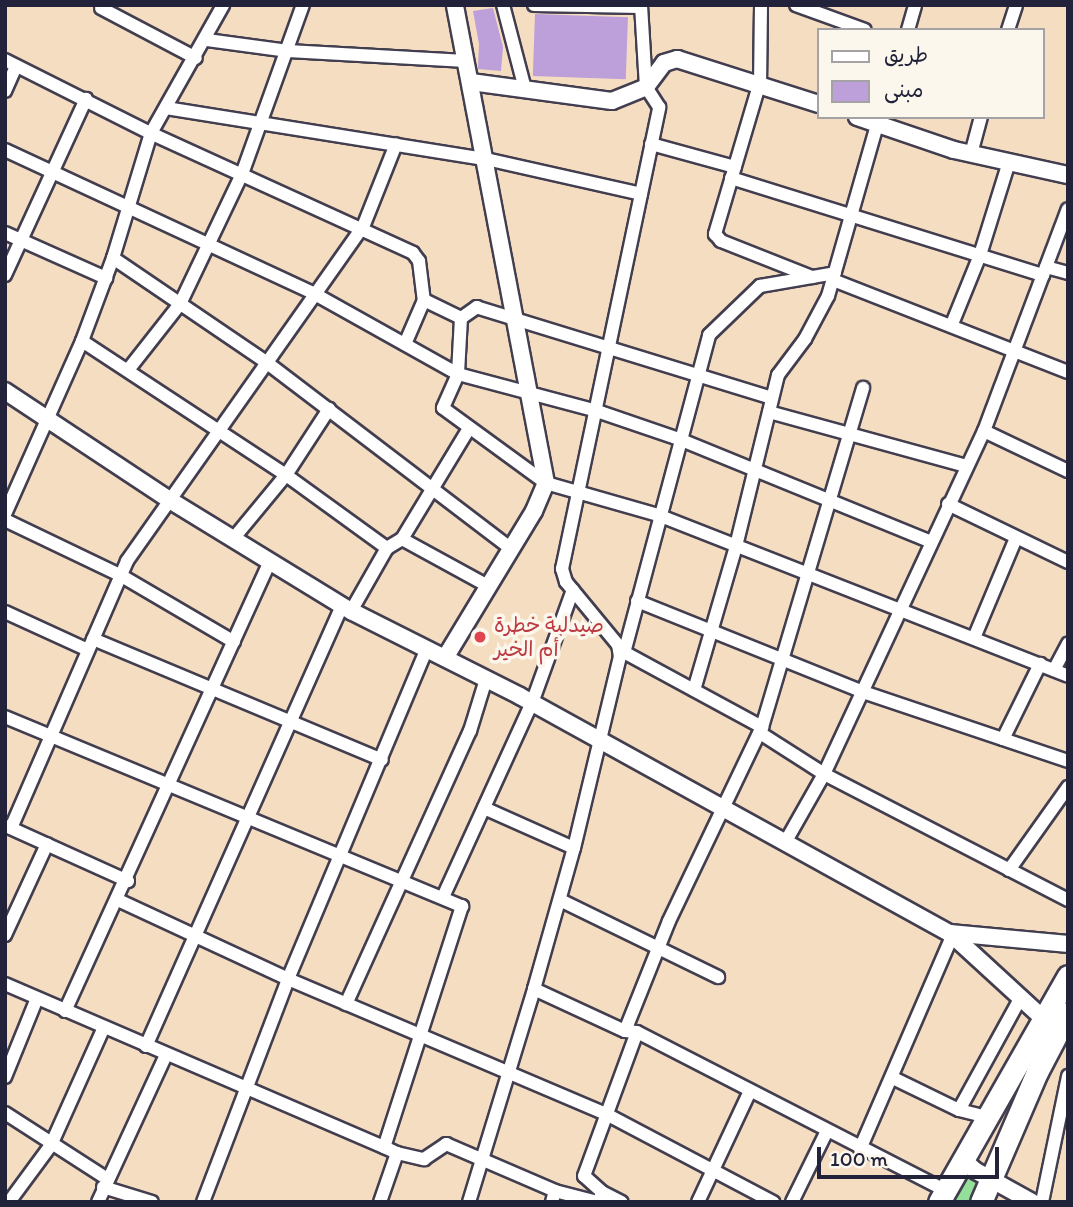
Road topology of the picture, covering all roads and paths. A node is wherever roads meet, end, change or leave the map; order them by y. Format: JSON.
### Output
{"nodes":[{"id":1,"x":223,"y":5,"type":"edge"},
{"id":2,"x":303,"y":5,"type":"edge"},
{"id":3,"x":455,"y":5,"type":"edge"},
{"id":4,"x":503,"y":5,"type":"edge"},
{"id":5,"x":534,"y":5,"type":"edge"},
{"id":6,"x":761,"y":5,"type":"edge"},
{"id":7,"x":796,"y":5,"type":"edge"},
{"id":8,"x":915,"y":5,"type":"edge"},
{"id":9,"x":1016,"y":5,"type":"edge"},
{"id":10,"x":641,"y":6,"type":"edge"},
{"id":11,"x":101,"y":8,"type":"dead end"},
{"id":12,"x":859,"y":28,"type":"edge"},
{"id":13,"x":909,"y":28,"type":"edge"},
{"id":14,"x":1009,"y":28,"type":"edge"},
{"id":15,"x":207,"y":40,"type":"junction"},
{"id":16,"x":288,"y":51,"type":"junction"},
{"id":17,"x":196,"y":58,"type":"junction"},
{"id":18,"x":466,"y":61,"type":"junction"},
{"id":19,"x":11,"y":63,"type":"edge"},
{"id":20,"x":471,"y":82,"type":"junction"},
{"id":21,"x":760,"y":82,"type":"junction"},
{"id":22,"x":646,"y":87,"type":"junction"},
{"id":23,"x":525,"y":89,"type":"junction"},
{"id":24,"x":5,"y":91,"type":"edge"},
{"id":25,"x":86,"y":99,"type":"junction"},
{"id":26,"x":818,"y":104,"type":"edge"},
{"id":27,"x":166,"y":108,"type":"junction"},
{"id":28,"x":980,"y":119,"type":"edge"},
{"id":29,"x":878,"y":121,"type":"edge"},
{"id":30,"x":261,"y":127,"type":"junction"},
{"id":31,"x":151,"y":133,"type":"junction"},
{"id":32,"x":396,"y":144,"type":"junction"},
{"id":33,"x":651,"y":144,"type":"junction"},
{"id":34,"x":5,"y":150,"type":"edge"},
{"id":35,"x":971,"y":155,"type":"junction"},
{"id":36,"x":486,"y":159,"type":"junction"},
{"id":37,"x":1009,"y":162,"type":"junction"},
{"id":38,"x":733,"y":172,"type":"junction"},
{"id":39,"x":54,"y":173,"type":"junction"},
{"id":40,"x":242,"y":174,"type":"junction"},
{"id":41,"x":1068,"y":175,"type":"edge"},
{"id":42,"x":640,"y":194,"type":"junction"},
{"id":43,"x":127,"y":208,"type":"junction"},
{"id":44,"x":1068,"y":209,"type":"edge"},
{"id":45,"x":852,"y":214,"type":"junction"},
{"id":46,"x":363,"y":228,"type":"junction"},
{"id":47,"x":5,"y":233,"type":"edge"},
{"id":48,"x":21,"y":240,"type":"junction"},
{"id":49,"x":207,"y":246,"type":"junction"},
{"id":50,"x":981,"y":255,"type":"junction"},
{"id":51,"x":113,"y":258,"type":"junction"},
{"id":52,"x":1044,"y":271,"type":"junction"},
{"id":53,"x":1068,"y":273,"type":"edge"},
{"id":54,"x":5,"y":275,"type":"edge"},
{"id":55,"x":812,"y":277,"type":"junction"},
{"id":56,"x":834,"y":277,"type":"junction"},
{"id":57,"x":106,"y":278,"type":"junction"},
{"id":58,"x":313,"y":293,"type":"junction"},
{"id":59,"x":424,"y":300,"type":"junction"},
{"id":60,"x":180,"y":304,"type":"junction"},
{"id":61,"x":517,"y":317,"type":"junction"},
{"id":62,"x":461,"y":318,"type":"junction"},
{"id":63,"x":952,"y":324,"type":"junction"},
{"id":64,"x":82,"y":341,"type":"junction"},
{"id":65,"x":405,"y":344,"type":"junction"},
{"id":66,"x":610,"y":347,"type":"junction"},
{"id":67,"x":1015,"y":348,"type":"junction"},
{"id":68,"x":266,"y":362,"type":"junction"},
{"id":69,"x":128,"y":370,"type":"junction"},
{"id":70,"x":698,"y":372,"type":"junction"},
{"id":71,"x":1068,"y":372,"type":"edge"},
{"id":72,"x":458,"y":374,"type":"junction"},
{"id":73,"x":863,"y":388,"type":"dead end"},
{"id":74,"x":5,"y":391,"type":"edge"},
{"id":75,"x":531,"y":395,"type":"junction"},
{"id":76,"x":772,"y":398,"type":"junction"},
{"id":77,"x":329,"y":409,"type":"junction"},
{"id":78,"x":597,"y":411,"type":"junction"},
{"id":79,"x":769,"y":412,"type":"junction"},
{"id":80,"x":50,"y":420,"type":"junction"},
{"id":81,"x":215,"y":430,"type":"junction"},
{"id":82,"x":468,"y":430,"type":"junction"},
{"id":83,"x":984,"y":431,"type":"junction"},
{"id":84,"x":851,"y":433,"type":"junction"},
{"id":85,"x":679,"y":439,"type":"junction"},
{"id":86,"x":967,"y":466,"type":"junction"},
{"id":87,"x":755,"y":469,"type":"junction"},
{"id":88,"x":1068,"y":471,"type":"edge"},
{"id":89,"x":286,"y":475,"type":"junction"},
{"id":90,"x":546,"y":483,"type":"junction"},
{"id":91,"x":433,"y":489,"type":"junction"},
{"id":92,"x":580,"y":492,"type":"junction"},
{"id":93,"x":169,"y":499,"type":"junction"},
{"id":94,"x":830,"y":504,"type":"junction"},
{"id":95,"x":948,"y":504,"type":"junction"},
{"id":96,"x":5,"y":514,"type":"edge"},
{"id":97,"x":657,"y":515,"type":"junction"},
{"id":98,"x":5,"y":520,"type":"edge"},
{"id":99,"x":1016,"y":538,"type":"junction"},
{"id":100,"x":233,"y":539,"type":"junction"},
{"id":101,"x":402,"y":539,"type":"junction"},
{"id":102,"x":931,"y":542,"type":"junction"},
{"id":103,"x":736,"y":546,"type":"junction"},
{"id":104,"x":509,"y":547,"type":"junction"},
{"id":105,"x":387,"y":548,"type":"junction"},
{"id":106,"x":270,"y":561,"type":"junction"},
{"id":107,"x":1068,"y":561,"type":"edge"},
{"id":108,"x":120,"y":575,"type":"junction"},
{"id":109,"x":810,"y":575,"type":"junction"},
{"id":110,"x":488,"y":586,"type":"junction"},
{"id":111,"x":573,"y":590,"type":"junction"},
{"id":112,"x":637,"y":601,"type":"junction"},
{"id":113,"x":346,"y":608,"type":"junction"},
{"id":114,"x":900,"y":609,"type":"junction"},
{"id":115,"x":5,"y":612,"type":"edge"},
{"id":116,"x":712,"y":628,"type":"junction"},
{"id":117,"x":974,"y":638,"type":"junction"},
{"id":118,"x":234,"y":642,"type":"junction"},
{"id":119,"x":1068,"y":644,"type":"edge"},
{"id":120,"x":90,"y":645,"type":"junction"},
{"id":121,"x":427,"y":649,"type":"junction"},
{"id":122,"x":622,"y":652,"type":"junction"},
{"id":123,"x":445,"y":659,"type":"junction"},
{"id":124,"x":785,"y":659,"type":"junction"},
{"id":125,"x":1040,"y":664,"type":"junction"},
{"id":126,"x":1054,"y":670,"type":"junction"},
{"id":127,"x":1068,"y":676,"type":"edge"},
{"id":128,"x":486,"y":679,"type":"junction"},
{"id":129,"x":213,"y":690,"type":"junction"},
{"id":130,"x":694,"y":690,"type":"junction"},
{"id":131,"x":863,"y":692,"type":"junction"},
{"id":132,"x":532,"y":703,"type":"junction"},
{"id":133,"x":5,"y":717,"type":"edge"},
{"id":134,"x":290,"y":723,"type":"junction"},
{"id":135,"x":761,"y":730,"type":"junction"},
{"id":136,"x":50,"y":736,"type":"junction"},
{"id":137,"x":599,"y":739,"type":"junction"},
{"id":138,"x":1003,"y":739,"type":"junction"},
{"id":139,"x":382,"y":760,"type":"junction"},
{"id":140,"x":1068,"y":761,"type":"edge"},
{"id":141,"x":824,"y":774,"type":"junction"},
{"id":142,"x":171,"y":785,"type":"junction"},
{"id":143,"x":1068,"y":787,"type":"edge"},
{"id":144,"x":724,"y":807,"type":"junction"},
{"id":145,"x":484,"y":808,"type":"junction"},
{"id":146,"x":248,"y":816,"type":"junction"},
{"id":147,"x":8,"y":827,"type":"edge"},
{"id":148,"x":786,"y":841,"type":"junction"},
{"id":149,"x":47,"y":844,"type":"junction"},
{"id":150,"x":574,"y":848,"type":"junction"},
{"id":151,"x":340,"y":853,"type":"junction"},
{"id":152,"x":1009,"y":870,"type":"junction"},
{"id":153,"x":400,"y":878,"type":"junction"},
{"id":154,"x":128,"y":881,"type":"junction"},
{"id":155,"x":443,"y":897,"type":"junction"},
{"id":156,"x":118,"y":900,"type":"junction"},
{"id":157,"x":560,"y":900,"type":"junction"},
{"id":158,"x":1068,"y":900,"type":"edge"},
{"id":159,"x":11,"y":909,"type":"edge"},
{"id":160,"x":951,"y":934,"type":"junction"},
{"id":161,"x":5,"y":935,"type":"edge"},
{"id":162,"x":194,"y":936,"type":"junction"},
{"id":163,"x":1066,"y":942,"type":"edge"},
{"id":164,"x":658,"y":947,"type":"junction"},
{"id":165,"x":1068,"y":976,"type":"edge"},
{"id":166,"x":718,"y":977,"type":"dead end"},
{"id":167,"x":288,"y":979,"type":"junction"},
{"id":168,"x":5,"y":984,"type":"edge"},
{"id":169,"x":534,"y":989,"type":"junction"},
{"id":170,"x":37,"y":998,"type":"junction"},
{"id":171,"x":1020,"y":999,"type":"junction"},
{"id":172,"x":346,"y":1004,"type":"junction"},
{"id":173,"x":65,"y":1010,"type":"junction"},
{"id":174,"x":1068,"y":1013,"type":"edge"},
{"id":175,"x":1044,"y":1018,"type":"junction"},
{"id":176,"x":104,"y":1027,"type":"junction"},
{"id":177,"x":631,"y":1031,"type":"junction"},
{"id":178,"x":423,"y":1036,"type":"junction"},
{"id":179,"x":146,"y":1046,"type":"junction"},
{"id":180,"x":166,"y":1055,"type":"junction"},
{"id":181,"x":507,"y":1074,"type":"junction"},
{"id":182,"x":1068,"y":1076,"type":"edge"},
{"id":183,"x":5,"y":1077,"type":"edge"},
{"id":184,"x":893,"y":1078,"type":"junction"},
{"id":185,"x":244,"y":1088,"type":"junction"},
{"id":186,"x":750,"y":1091,"type":"junction"},
{"id":187,"x":959,"y":1110,"type":"junction"},
{"id":188,"x":5,"y":1113,"type":"edge"},
{"id":189,"x":608,"y":1115,"type":"junction"},
{"id":190,"x":987,"y":1117,"type":"junction"},
{"id":191,"x":827,"y":1131,"type":"junction"},
{"id":192,"x":51,"y":1145,"type":"junction"},
{"id":193,"x":384,"y":1147,"type":"junction"},
{"id":194,"x":860,"y":1149,"type":"junction"},
{"id":195,"x":397,"y":1153,"type":"junction"},
{"id":196,"x":481,"y":1159,"type":"junction"},
{"id":197,"x":962,"y":1159,"type":"junction"},
{"id":198,"x":710,"y":1170,"type":"junction"},
{"id":199,"x":990,"y":1178,"type":"junction"},
{"id":200,"x":105,"y":1183,"type":"junction"},
{"id":201,"x":554,"y":1196,"type":"edge"},
{"id":202,"x":942,"y":1196,"type":"edge"},
{"id":203,"x":599,"y":1198,"type":"edge"},
{"id":204,"x":9,"y":1202,"type":"edge"},
{"id":205,"x":98,"y":1202,"type":"edge"},
{"id":206,"x":152,"y":1202,"type":"edge"},
{"id":207,"x":203,"y":1202,"type":"edge"},
{"id":208,"x":380,"y":1202,"type":"edge"},
{"id":209,"x":469,"y":1202,"type":"edge"},
{"id":210,"x":622,"y":1202,"type":"edge"},
{"id":211,"x":698,"y":1202,"type":"edge"},
{"id":212,"x":772,"y":1202,"type":"edge"},
{"id":213,"x":792,"y":1202,"type":"edge"},
{"id":214,"x":981,"y":1202,"type":"edge"},
{"id":215,"x":1031,"y":1202,"type":"edge"},
{"id":216,"x":1042,"y":1202,"type":"edge"}],
"edges":[{"from":1,"to":15,"type":"street"},
{"from":2,"to":16,"type":"street"},
{"from":3,"to":18,"type":"street"},
{"from":4,"to":23,"type":"street"},
{"from":5,"to":10,"type":"street"},
{"from":6,"to":21,"type":"street"},
{"from":7,"to":12,"type":"street"},
{"from":8,"to":13,"type":"street"},
{"from":9,"to":14,"type":"street"},
{"from":10,"to":22,"type":"street"},
{"from":11,"to":17,"type":"street"},
{"from":15,"to":16,"type":"street"},
{"from":15,"to":17,"type":"street"},
{"from":16,"to":18,"type":"street"},
{"from":16,"to":30,"type":"street"},
{"from":17,"to":27,"type":"street"},
{"from":18,"to":20,"type":"street"},
{"from":19,"to":24,"type":"street"},
{"from":19,"to":25,"type":"street"},
{"from":20,"to":23,"type":"street"},
{"from":20,"to":36,"type":"street"},
{"from":21,"to":22,"type":"street"},
{"from":21,"to":26,"type":"street"},
{"from":21,"to":38,"type":"street"},
{"from":22,"to":23,"type":"street"},
{"from":22,"to":33,"type":"street"},
{"from":25,"to":31,"type":"street"},
{"from":25,"to":39,"type":"street"},
{"from":27,"to":30,"type":"street"},
{"from":27,"to":31,"type":"street"},
{"from":28,"to":35,"type":"street"},
{"from":29,"to":35,"type":"street"},
{"from":29,"to":45,"type":"street"},
{"from":30,"to":32,"type":"street"},
{"from":30,"to":40,"type":"street"},
{"from":31,"to":40,"type":"street"},
{"from":31,"to":43,"type":"street"},
{"from":32,"to":36,"type":"street"},
{"from":32,"to":46,"type":"street"},
{"from":33,"to":38,"type":"street"},
{"from":33,"to":42,"type":"street"},
{"from":34,"to":39,"type":"street"},
{"from":35,"to":37,"type":"street"},
{"from":36,"to":42,"type":"street"},
{"from":36,"to":61,"type":"street"},
{"from":37,"to":41,"type":"street"},
{"from":37,"to":50,"type":"street"},
{"from":38,"to":45,"type":"street"},
{"from":38,"to":55,"type":"street"},
{"from":39,"to":43,"type":"street"},
{"from":39,"to":48,"type":"street"},
{"from":40,"to":46,"type":"street"},
{"from":40,"to":49,"type":"street"},
{"from":42,"to":66,"type":"street"},
{"from":43,"to":49,"type":"street"},
{"from":43,"to":51,"type":"street"},
{"from":44,"to":52,"type":"street"},
{"from":45,"to":50,"type":"street"},
{"from":45,"to":56,"type":"street"},
{"from":46,"to":58,"type":"street"},
{"from":46,"to":59,"type":"street"},
{"from":47,"to":48,"type":"street"},
{"from":48,"to":54,"type":"street"},
{"from":48,"to":57,"type":"street"},
{"from":49,"to":58,"type":"street"},
{"from":49,"to":60,"type":"street"},
{"from":50,"to":52,"type":"street"},
{"from":50,"to":63,"type":"street"},
{"from":51,"to":57,"type":"street"},
{"from":51,"to":60,"type":"street"},
{"from":52,"to":53,"type":"street"},
{"from":52,"to":67,"type":"street"},
{"from":55,"to":56,"type":"street"},
{"from":55,"to":70,"type":"street"},
{"from":56,"to":63,"type":"street"},
{"from":56,"to":76,"type":"street"},
{"from":57,"to":64,"type":"street"},
{"from":58,"to":65,"type":"street"},
{"from":58,"to":68,"type":"street"},
{"from":59,"to":62,"type":"street"},
{"from":59,"to":65,"type":"street"},
{"from":60,"to":68,"type":"street"},
{"from":60,"to":69,"type":"street"},
{"from":61,"to":62,"type":"street"},
{"from":61,"to":66,"type":"street"},
{"from":61,"to":75,"type":"street"},
{"from":62,"to":72,"type":"street"},
{"from":63,"to":67,"type":"street"},
{"from":64,"to":69,"type":"street"},
{"from":64,"to":80,"type":"street"},
{"from":65,"to":72,"type":"street"},
{"from":66,"to":70,"type":"street"},
{"from":66,"to":78,"type":"street"},
{"from":67,"to":71,"type":"street"},
{"from":67,"to":83,"type":"street"},
{"from":68,"to":77,"type":"street"},
{"from":68,"to":81,"type":"street"},
{"from":69,"to":81,"type":"street"},
{"from":70,"to":76,"type":"street"},
{"from":70,"to":85,"type":"street"},
{"from":72,"to":75,"type":"street"},
{"from":72,"to":82,"type":"street"},
{"from":73,"to":84,"type":"street"},
{"from":74,"to":80,"type":"street"},
{"from":75,"to":78,"type":"street"},
{"from":75,"to":90,"type":"street"},
{"from":76,"to":79,"type":"street"},
{"from":77,"to":89,"type":"street"},
{"from":77,"to":91,"type":"street"},
{"from":78,"to":85,"type":"street"},
{"from":78,"to":92,"type":"street"},
{"from":79,"to":84,"type":"street"},
{"from":79,"to":87,"type":"street"},
{"from":80,"to":93,"type":"street"},
{"from":80,"to":96,"type":"street"},
{"from":81,"to":89,"type":"street"},
{"from":81,"to":93,"type":"street"},
{"from":82,"to":90,"type":"street"},
{"from":82,"to":91,"type":"street"},
{"from":83,"to":86,"type":"street"},
{"from":83,"to":88,"type":"street"},
{"from":84,"to":86,"type":"street"},
{"from":84,"to":94,"type":"street"},
{"from":85,"to":87,"type":"street"},
{"from":85,"to":97,"type":"street"},
{"from":86,"to":95,"type":"street"},
{"from":87,"to":94,"type":"street"},
{"from":87,"to":103,"type":"street"},
{"from":89,"to":100,"type":"street"},
{"from":89,"to":105,"type":"street"},
{"from":90,"to":92,"type":"street"},
{"from":90,"to":104,"type":"street"},
{"from":91,"to":101,"type":"street"},
{"from":91,"to":104,"type":"street"},
{"from":92,"to":97,"type":"street"},
{"from":92,"to":111,"type":"street"},
{"from":93,"to":100,"type":"street"},
{"from":93,"to":108,"type":"street"},
{"from":94,"to":102,"type":"street"},
{"from":94,"to":109,"type":"street"},
{"from":95,"to":99,"type":"street"},
{"from":95,"to":102,"type":"street"},
{"from":97,"to":103,"type":"street"},
{"from":97,"to":112,"type":"street"},
{"from":98,"to":108,"type":"street"},
{"from":99,"to":107,"type":"street"},
{"from":99,"to":117,"type":"street"},
{"from":100,"to":106,"type":"street"},
{"from":101,"to":105,"type":"street"},
{"from":101,"to":110,"type":"street"},
{"from":102,"to":114,"type":"street"},
{"from":103,"to":109,"type":"street"},
{"from":103,"to":116,"type":"street"},
{"from":104,"to":110,"type":"street"},
{"from":105,"to":113,"type":"street"},
{"from":106,"to":113,"type":"street"},
{"from":106,"to":118,"type":"street"},
{"from":108,"to":118,"type":"street"},
{"from":108,"to":120,"type":"street"},
{"from":109,"to":114,"type":"street"},
{"from":109,"to":124,"type":"street"},
{"from":110,"to":123,"type":"street"},
{"from":111,"to":122,"type":"street"},
{"from":111,"to":132,"type":"street"},
{"from":112,"to":116,"type":"street"},
{"from":112,"to":122,"type":"street"},
{"from":113,"to":121,"type":"street"},
{"from":113,"to":134,"type":"street"},
{"from":114,"to":117,"type":"street"},
{"from":114,"to":131,"type":"street"},
{"from":115,"to":120,"type":"street"},
{"from":116,"to":124,"type":"street"},
{"from":116,"to":130,"type":"street"},
{"from":117,"to":125,"type":"street"},
{"from":118,"to":129,"type":"street"},
{"from":119,"to":126,"type":"street"},
{"from":120,"to":129,"type":"street"},
{"from":120,"to":136,"type":"street"},
{"from":121,"to":123,"type":"street"},
{"from":121,"to":139,"type":"street"},
{"from":122,"to":130,"type":"street"},
{"from":122,"to":137,"type":"street"},
{"from":123,"to":128,"type":"street"},
{"from":124,"to":131,"type":"street"},
{"from":124,"to":135,"type":"street"},
{"from":125,"to":126,"type":"street"},
{"from":125,"to":138,"type":"street"},
{"from":126,"to":127,"type":"street"},
{"from":128,"to":132,"type":"street"},
{"from":128,"to":153,"type":"street"},
{"from":129,"to":134,"type":"street"},
{"from":129,"to":142,"type":"street"},
{"from":130,"to":135,"type":"street"},
{"from":131,"to":138,"type":"street"},
{"from":131,"to":141,"type":"street"},
{"from":132,"to":137,"type":"street"},
{"from":132,"to":145,"type":"street"},
{"from":133,"to":136,"type":"street"},
{"from":134,"to":139,"type":"street"},
{"from":134,"to":146,"type":"street"},
{"from":135,"to":141,"type":"street"},
{"from":135,"to":144,"type":"street"},
{"from":136,"to":142,"type":"street"},
{"from":136,"to":147,"type":"street"},
{"from":137,"to":144,"type":"street"},
{"from":137,"to":150,"type":"street"},
{"from":138,"to":140,"type":"street"},
{"from":139,"to":151,"type":"street"},
{"from":141,"to":148,"type":"street"},
{"from":141,"to":152,"type":"street"},
{"from":142,"to":146,"type":"street"},
{"from":142,"to":154,"type":"street"},
{"from":143,"to":152,"type":"street"},
{"from":144,"to":148,"type":"street"},
{"from":144,"to":164,"type":"street"},
{"from":145,"to":150,"type":"street"},
{"from":145,"to":155,"type":"street"},
{"from":146,"to":151,"type":"street"},
{"from":146,"to":162,"type":"street"},
{"from":147,"to":149,"type":"street"},
{"from":148,"to":160,"type":"street"},
{"from":149,"to":154,"type":"street"},
{"from":149,"to":159,"type":"street"},
{"from":150,"to":157,"type":"street"},
{"from":151,"to":153,"type":"street"},
{"from":151,"to":167,"type":"street"},
{"from":152,"to":158,"type":"street"},
{"from":153,"to":155,"type":"street"},
{"from":153,"to":172,"type":"street"},
{"from":154,"to":156,"type":"street"},
{"from":155,"to":178,"type":"street"},
{"from":156,"to":162,"type":"street"},
{"from":156,"to":173,"type":"street"},
{"from":157,"to":164,"type":"street"},
{"from":157,"to":169,"type":"street"},
{"from":159,"to":161,"type":"street"},
{"from":160,"to":163,"type":"street"},
{"from":160,"to":171,"type":"street"},
{"from":160,"to":184,"type":"street"},
{"from":162,"to":167,"type":"street"},
{"from":162,"to":179,"type":"street"},
{"from":164,"to":166,"type":"street"},
{"from":164,"to":177,"type":"street"},
{"from":165,"to":175,"type":"highway"},
{"from":167,"to":172,"type":"street"},
{"from":167,"to":185,"type":"street"},
{"from":168,"to":170,"type":"street"},
{"from":169,"to":177,"type":"street"},
{"from":169,"to":181,"type":"street"},
{"from":170,"to":173,"type":"street"},
{"from":170,"to":183,"type":"street"},
{"from":171,"to":175,"type":"street"},
{"from":171,"to":187,"type":"street"},
{"from":172,"to":178,"type":"street"},
{"from":173,"to":176,"type":"street"},
{"from":174,"to":199,"type":"highway"},
{"from":175,"to":190,"type":"highway"},
{"from":176,"to":179,"type":"street"},
{"from":176,"to":192,"type":"street"},
{"from":177,"to":186,"type":"street"},
{"from":177,"to":189,"type":"street"},
{"from":178,"to":181,"type":"street"},
{"from":178,"to":193,"type":"street"},
{"from":179,"to":180,"type":"street"},
{"from":180,"to":185,"type":"street"},
{"from":180,"to":200,"type":"street"},
{"from":181,"to":189,"type":"street"},
{"from":181,"to":196,"type":"street"},
{"from":182,"to":216,"type":"street"},
{"from":184,"to":187,"type":"street"},
{"from":184,"to":194,"type":"street"},
{"from":185,"to":193,"type":"street"},
{"from":185,"to":207,"type":"street"},
{"from":186,"to":191,"type":"street"},
{"from":186,"to":198,"type":"street"},
{"from":187,"to":190,"type":"street"},
{"from":188,"to":192,"type":"street"},
{"from":189,"to":198,"type":"street"},
{"from":189,"to":203,"type":"street"},
{"from":190,"to":197,"type":"highway"},
{"from":191,"to":194,"type":"street"},
{"from":191,"to":213,"type":"street"},
{"from":192,"to":200,"type":"street"},
{"from":192,"to":204,"type":"street"},
{"from":193,"to":195,"type":"street"},
{"from":194,"to":202,"type":"street"},
{"from":195,"to":196,"type":"street"},
{"from":195,"to":208,"type":"street"},
{"from":196,"to":201,"type":"street"},
{"from":196,"to":209,"type":"street"},
{"from":197,"to":199,"type":"street"},
{"from":197,"to":202,"type":"highway"},
{"from":198,"to":211,"type":"street"},
{"from":198,"to":212,"type":"street"},
{"from":199,"to":214,"type":"highway"},
{"from":199,"to":215,"type":"street"},
{"from":200,"to":205,"type":"street"},
{"from":200,"to":206,"type":"street"},
{"from":201,"to":203,"type":"street"},
{"from":203,"to":210,"type":"street"}]}
